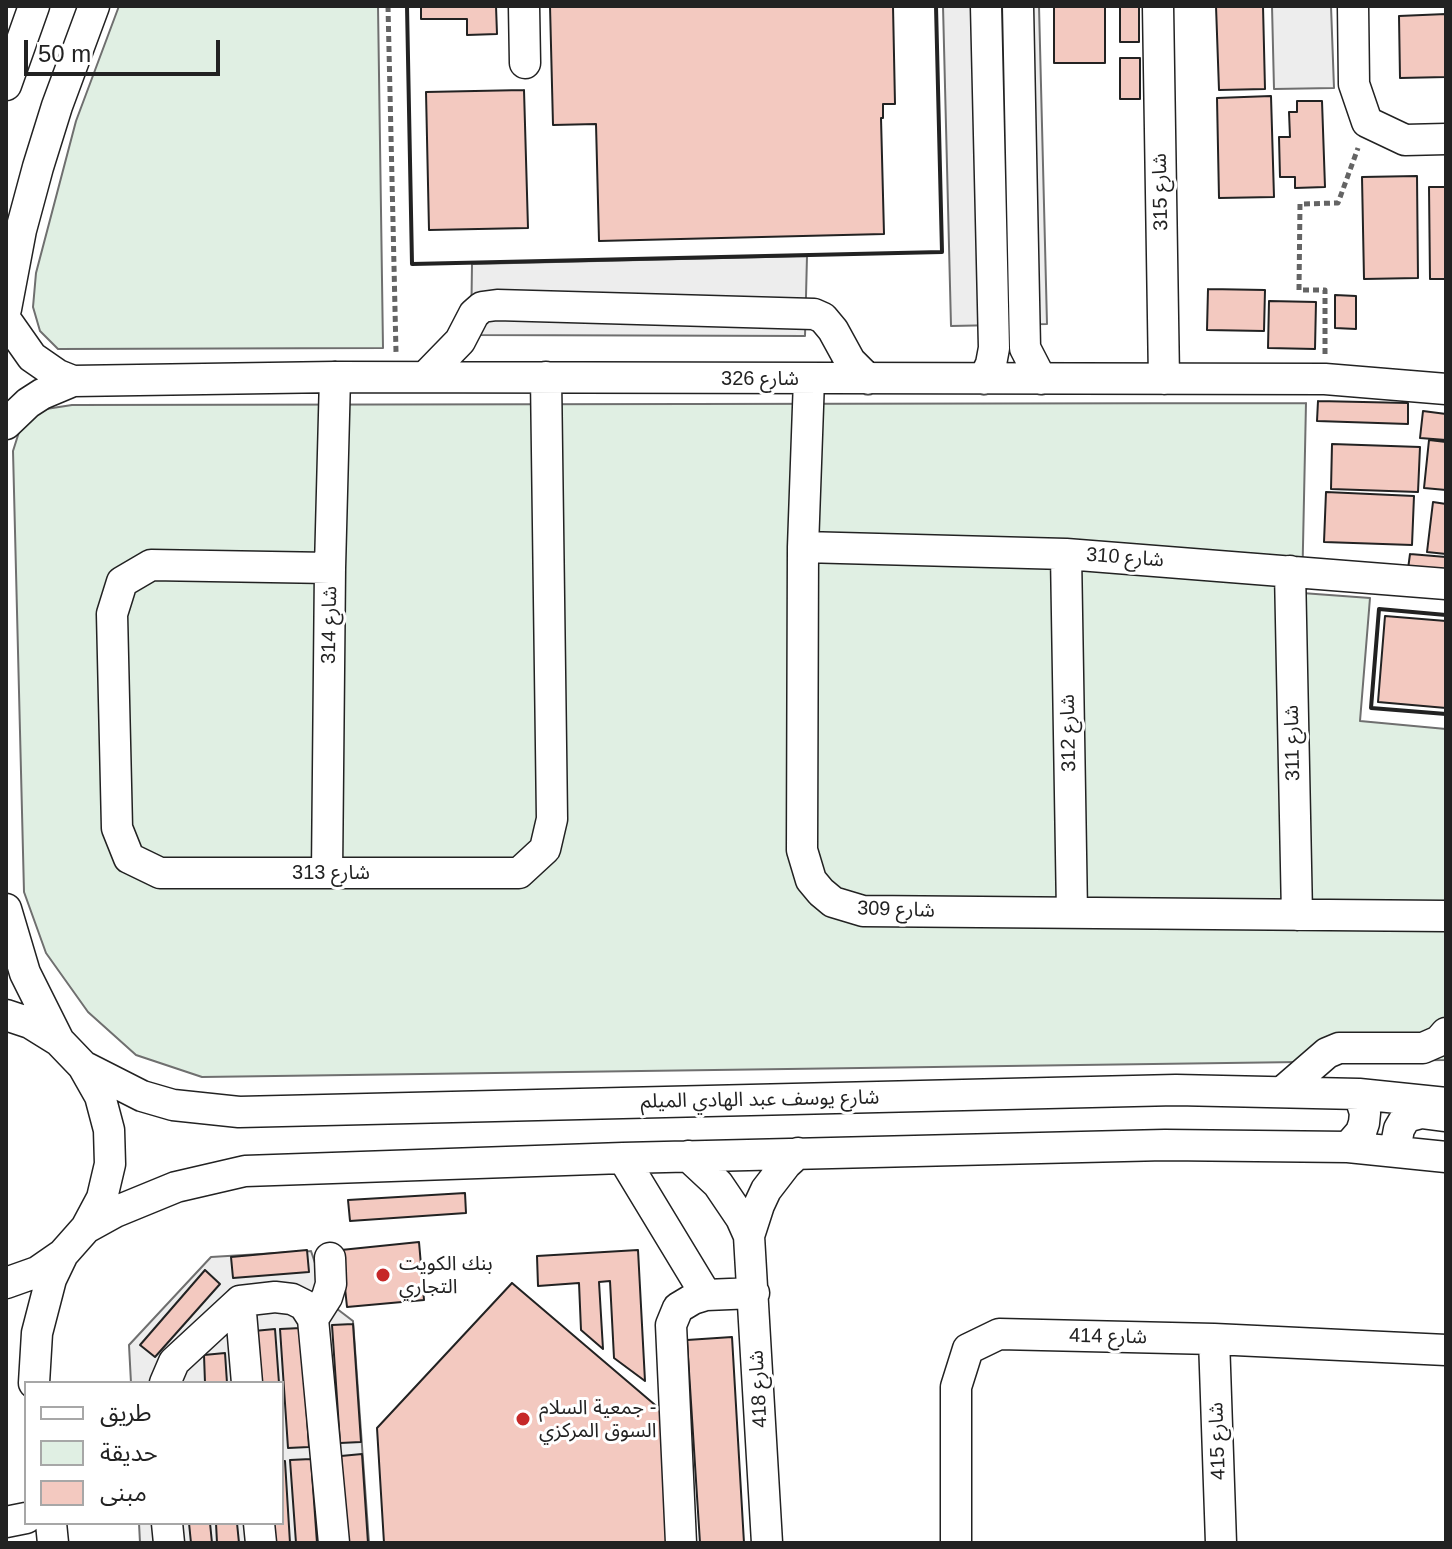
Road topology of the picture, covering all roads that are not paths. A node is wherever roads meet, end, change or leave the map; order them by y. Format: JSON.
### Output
{"nodes":[{"id":1,"x":34,"y":6,"type":"edge"},
{"id":2,"x":94,"y":6,"type":"edge"},
{"id":3,"x":524,"y":6,"type":"edge"},
{"id":4,"x":986,"y":6,"type":"edge"},
{"id":5,"x":1018,"y":6,"type":"edge"},
{"id":6,"x":1158,"y":6,"type":"edge"},
{"id":7,"x":1353,"y":6,"type":"edge"},
{"id":8,"x":525,"y":63,"type":"dead end"},
{"id":9,"x":6,"y":85,"type":"edge"},
{"id":10,"x":1446,"y":139,"type":"edge"},
{"id":11,"x":6,"y":309,"type":"edge"},
{"id":12,"x":6,"y":320,"type":"edge"},
{"id":13,"x":335,"y":377,"type":"junction"},
{"id":14,"x":411,"y":377,"type":"junction"},
{"id":15,"x":546,"y":377,"type":"junction"},
{"id":16,"x":809,"y":379,"type":"junction"},
{"id":17,"x":868,"y":379,"type":"junction"},
{"id":18,"x":984,"y":379,"type":"junction"},
{"id":19,"x":1041,"y":379,"type":"junction"},
{"id":20,"x":1164,"y":379,"type":"junction"},
{"id":21,"x":73,"y":381,"type":"junction"},
{"id":22,"x":1446,"y":389,"type":"edge"},
{"id":23,"x":6,"y":424,"type":"edge"},
{"id":24,"x":803,"y":547,"type":"junction"},
{"id":25,"x":1066,"y":554,"type":"junction"},
{"id":26,"x":330,"y":568,"type":"junction"},
{"id":27,"x":1290,"y":571,"type":"junction"},
{"id":28,"x":1446,"y":584,"type":"edge"},
{"id":29,"x":327,"y":873,"type":"junction"},
{"id":30,"x":6,"y":909,"type":"edge"},
{"id":31,"x":1072,"y":913,"type":"junction"},
{"id":32,"x":1297,"y":915,"type":"junction"},
{"id":33,"x":1446,"y":916,"type":"edge"},
{"id":34,"x":6,"y":1015,"type":"edge"},
{"id":35,"x":1446,"y":1033,"type":"edge"},
{"id":36,"x":59,"y":1041,"type":"junction"},
{"id":37,"x":83,"y":1066,"type":"junction"},
{"id":38,"x":1282,"y":1092,"type":"junction"},
{"id":39,"x":1359,"y":1094,"type":"junction"},
{"id":40,"x":1446,"y":1103,"type":"edge"},
{"id":41,"x":1446,"y":1116,"type":"edge"},
{"id":42,"x":1348,"y":1147,"type":"junction"},
{"id":43,"x":1395,"y":1150,"type":"junction"},
{"id":44,"x":798,"y":1153,"type":"junction"},
{"id":45,"x":688,"y":1156,"type":"junction"},
{"id":46,"x":1446,"y":1157,"type":"edge"},
{"id":47,"x":623,"y":1158,"type":"junction"},
{"id":48,"x":86,"y":1228,"type":"junction"},
{"id":49,"x":749,"y":1236,"type":"junction"},
{"id":50,"x":63,"y":1254,"type":"junction"},
{"id":51,"x":330,"y":1258,"type":"dead end"},
{"id":52,"x":6,"y":1283,"type":"edge"},
{"id":53,"x":754,"y":1293,"type":"junction"},
{"id":54,"x":706,"y":1295,"type":"junction"},
{"id":55,"x":240,"y":1301,"type":"junction"},
{"id":56,"x":313,"y":1319,"type":"junction"},
{"id":57,"x":1214,"y":1339,"type":"junction"},
{"id":58,"x":1446,"y":1350,"type":"edge"},
{"id":59,"x":34,"y":1381,"type":"edge"},
{"id":60,"x":166,"y":1381,"type":"edge"},
{"id":61,"x":247,"y":1381,"type":"edge"},
{"id":62,"x":334,"y":1543,"type":"edge"},
{"id":63,"x":681,"y":1543,"type":"edge"},
{"id":64,"x":767,"y":1543,"type":"edge"},
{"id":65,"x":956,"y":1543,"type":"edge"},
{"id":66,"x":1221,"y":1543,"type":"edge"}],
"edges":[{"from":1,"to":9,"type":"street"},
{"from":2,"to":11,"type":"street"},
{"from":3,"to":8,"type":"street"},
{"from":4,"to":18,"type":"street"},
{"from":5,"to":19,"type":"street"},
{"from":6,"to":20,"type":"street","name":"شارع 315"},
{"from":7,"to":10,"type":"street"},
{"from":12,"to":21,"type":"street"},
{"from":13,"to":14,"type":"street","name":"شارع 326"},
{"from":13,"to":21,"type":"street","name":"شارع 326"},
{"from":13,"to":26,"type":"street","name":"شارع 314"},
{"from":14,"to":15,"type":"street","name":"شارع 326"},
{"from":14,"to":17,"type":"street"},
{"from":15,"to":16,"type":"street","name":"شارع 326"},
{"from":15,"to":29,"type":"street","name":"شارع 313"},
{"from":16,"to":17,"type":"street","name":"شارع 326"},
{"from":16,"to":24,"type":"street","name":"شارع 309"},
{"from":17,"to":18,"type":"street","name":"شارع 326"},
{"from":18,"to":19,"type":"street","name":"شارع 326"},
{"from":19,"to":20,"type":"street","name":"شارع 326"},
{"from":20,"to":22,"type":"street","name":"شارع 326"},
{"from":21,"to":23,"type":"street","name":"شارع 326"},
{"from":24,"to":25,"type":"street","name":"شارع 310"},
{"from":24,"to":31,"type":"street","name":"شارع 309"},
{"from":25,"to":27,"type":"street","name":"شارع 310"},
{"from":25,"to":31,"type":"street","name":"شارع 312"},
{"from":26,"to":29,"type":"street","name":"شارع 314"},
{"from":26,"to":29,"type":"street","name":"شارع 313"},
{"from":27,"to":28,"type":"street","name":"شارع 310"},
{"from":27,"to":32,"type":"street","name":"شارع 311"},
{"from":30,"to":36,"type":"street"},
{"from":31,"to":32,"type":"street","name":"شارع 309"},
{"from":32,"to":33,"type":"street","name":"شارع 309"},
{"from":34,"to":36,"type":"street"},
{"from":35,"to":38,"type":"street"},
{"from":36,"to":37,"type":"street"},
{"from":37,"to":38,"type":"street","name":"شارع يوسف عبد الهادي الميلم"},
{"from":37,"to":48,"type":"street"},
{"from":38,"to":39,"type":"street","name":"شارع يوسف عبد الهادي الميلم"},
{"from":39,"to":40,"type":"street","name":"شارع يوسف عبد الهادي الميلم"},
{"from":39,"to":42,"type":"street"},
{"from":41,"to":43,"type":"street"},
{"from":42,"to":43,"type":"street"},
{"from":42,"to":44,"type":"street"},
{"from":43,"to":46,"type":"street"},
{"from":44,"to":45,"type":"street"},
{"from":44,"to":49,"type":"street","name":"شارع 418"},
{"from":45,"to":47,"type":"street"},
{"from":45,"to":49,"type":"street","name":"شارع 418"},
{"from":47,"to":48,"type":"street"},
{"from":47,"to":54,"type":"street"},
{"from":48,"to":50,"type":"street"},
{"from":49,"to":53,"type":"street","name":"شارع 418"},
{"from":50,"to":52,"type":"street"},
{"from":50,"to":59,"type":"street"},
{"from":51,"to":56,"type":"street"},
{"from":53,"to":54,"type":"street"},
{"from":53,"to":64,"type":"street","name":"شارع 418"},
{"from":54,"to":63,"type":"street"},
{"from":55,"to":56,"type":"street"},
{"from":55,"to":60,"type":"street"},
{"from":55,"to":61,"type":"street"},
{"from":56,"to":62,"type":"street"},
{"from":57,"to":58,"type":"street","name":"شارع 414"},
{"from":57,"to":65,"type":"street","name":"شارع 414"},
{"from":57,"to":66,"type":"street","name":"شارع 415"}]}
